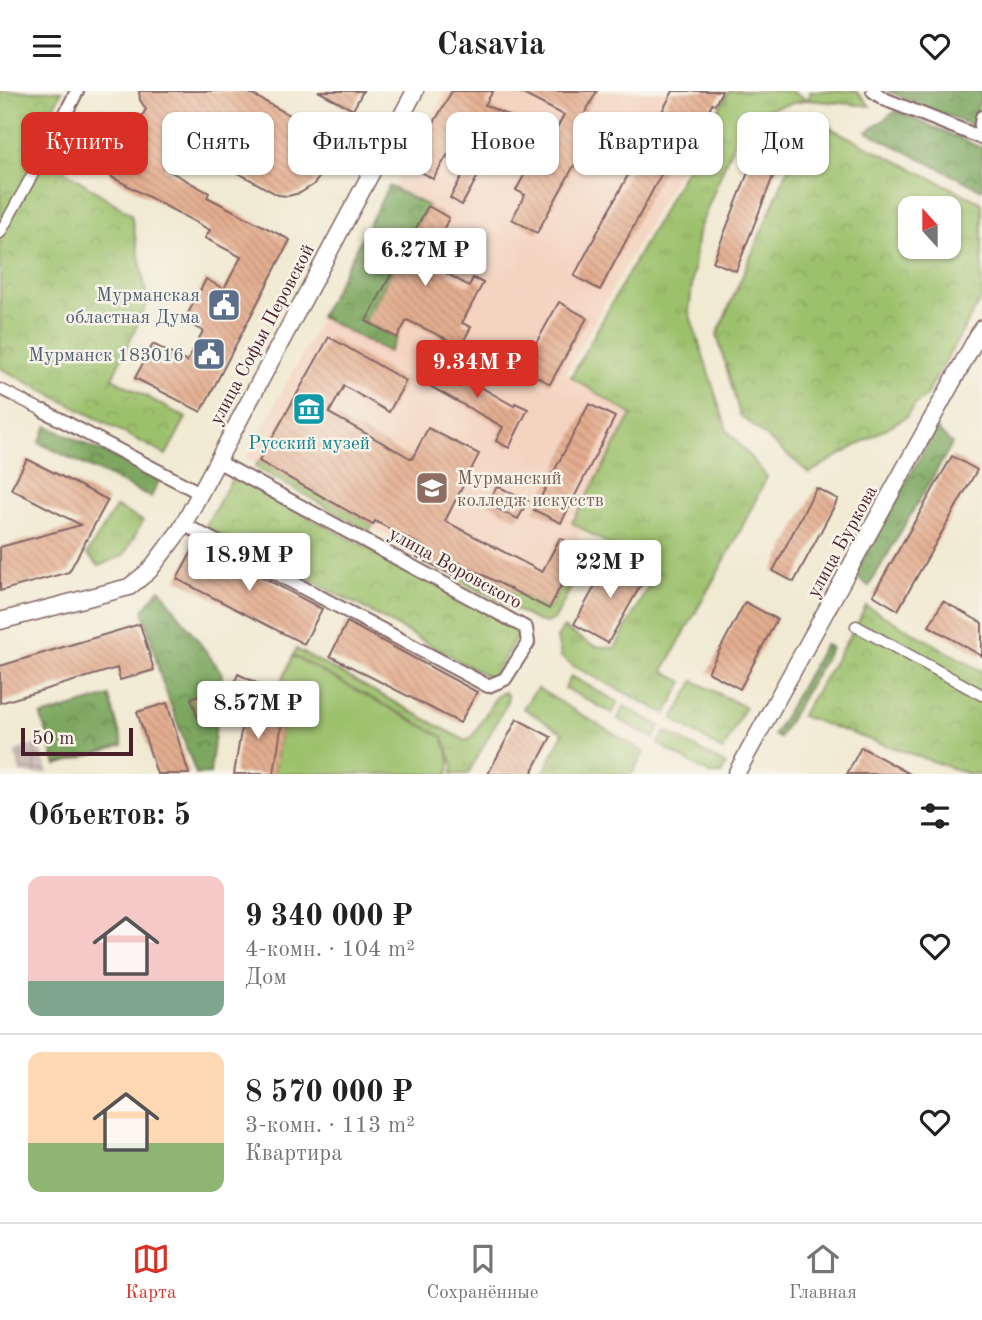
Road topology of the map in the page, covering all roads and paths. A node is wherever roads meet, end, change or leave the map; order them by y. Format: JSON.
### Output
{"nodes":[{"id":1,"x":77,"y":91,"type":"edge"},
{"id":2,"x":415,"y":91,"type":"edge"},
{"id":3,"x":873,"y":91,"type":"edge"},
{"id":4,"x":66,"y":112,"type":"edge"},
{"id":5,"x":982,"y":117,"type":"edge"},
{"id":6,"x":980,"y":138,"type":"edge"},
{"id":7,"x":32,"y":175,"type":"edge"},
{"id":8,"x":0,"y":233,"type":"edge"},
{"id":9,"x":982,"y":328,"type":"edge"},
{"id":10,"x":0,"y":389,"type":"edge"},
{"id":11,"x":44,"y":411,"type":"joint"},
{"id":12,"x":217,"y":461,"type":"junction"},
{"id":13,"x":200,"y":493,"type":"junction"},
{"id":14,"x":183,"y":524,"type":"junction"},
{"id":15,"x":0,"y":621,"type":"edge"},
{"id":16,"x":856,"y":626,"type":"dead end"},
{"id":17,"x":982,"y":695,"type":"edge"},
{"id":18,"x":736,"y":774,"type":"edge"}],
"edges":[{"from":1,"to":4,"type":"street"},
{"from":2,"to":12,"type":"street","name":"улица Софьи Перовской"},
{"from":3,"to":6,"type":"street"},
{"from":5,"to":6,"type":"street"},
{"from":7,"to":8,"type":"street"},
{"from":9,"to":18,"type":"street","name":"улица Буркова"},
{"from":10,"to":11,"type":"street"},
{"from":11,"to":13,"type":"street"},
{"from":12,"to":13,"type":"street","name":"улица Софьи Перовской"},
{"from":12,"to":14,"type":"street","name":"улица Воровского"},
{"from":13,"to":14,"type":"street","name":"улица Софьи Перовской"},
{"from":14,"to":15,"type":"street","name":"улица Софьи Перовской"},
{"from":16,"to":17,"type":"street"}]}
